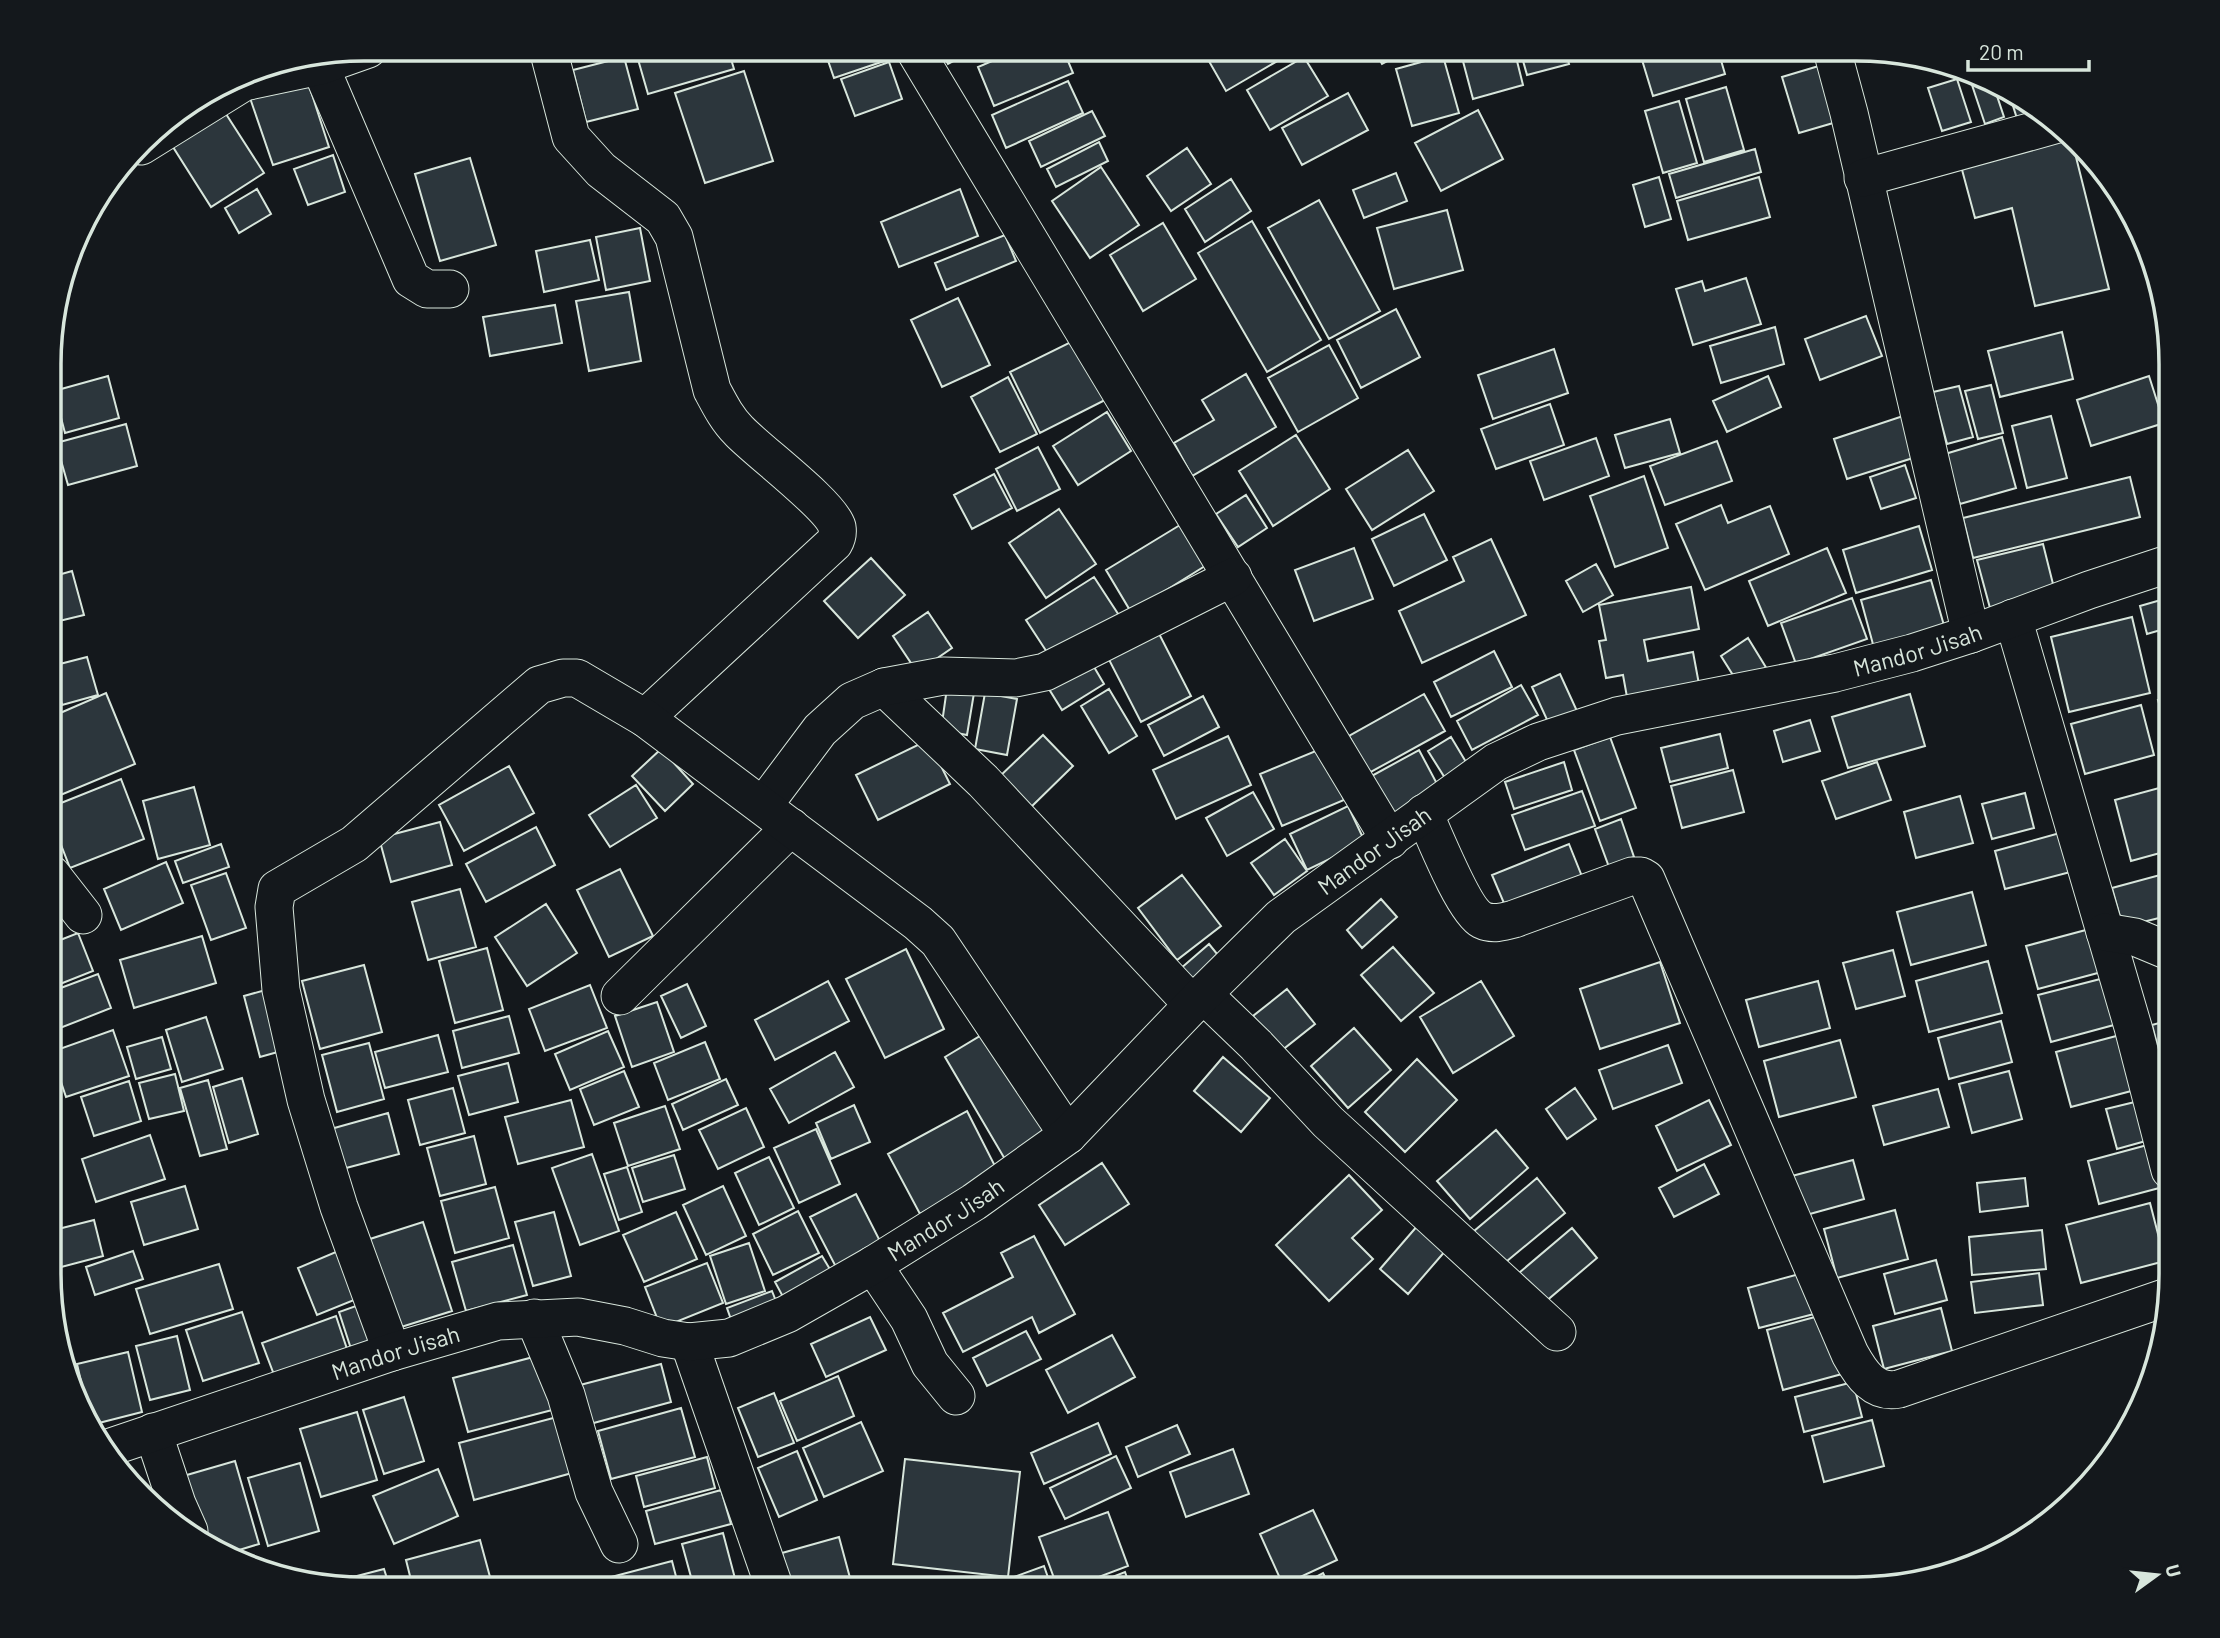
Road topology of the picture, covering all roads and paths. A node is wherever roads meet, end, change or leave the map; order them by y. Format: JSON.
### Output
{"nodes":[{"id":1,"x":551,"y":61,"type":"edge"},
{"id":2,"x":921,"y":61,"type":"edge"},
{"id":3,"x":1835,"y":61,"type":"edge"},
{"id":4,"x":326,"y":64,"type":"edge"},
{"id":5,"x":320,"y":66,"type":"junction"},
{"id":6,"x":284,"y":73,"type":"edge"},
{"id":7,"x":2045,"y":128,"type":"edge"},
{"id":8,"x":1863,"y":178,"type":"junction"},
{"id":9,"x":450,"y":289,"type":"dead end"},
{"id":10,"x":2159,"y":567,"type":"edge"},
{"id":11,"x":1233,"y":577,"type":"junction"},
{"id":12,"x":2013,"y":618,"type":"junction"},
{"id":13,"x":1971,"y":634,"type":"junction"},
{"id":14,"x":884,"y":687,"type":"junction"},
{"id":15,"x":645,"y":718,"type":"junction"},
{"id":16,"x":1424,"y":813,"type":"junction"},
{"id":17,"x":777,"y":817,"type":"junction"},
{"id":18,"x":1390,"y":840,"type":"junction"},
{"id":19,"x":61,"y":887,"type":"edge"},
{"id":20,"x":83,"y":915,"type":"dead end"},
{"id":21,"x":2105,"y":932,"type":"junction"},
{"id":22,"x":2159,"y":947,"type":"edge"},
{"id":23,"x":620,"y":996,"type":"dead end"},
{"id":24,"x":1198,"y":999,"type":"junction"},
{"id":25,"x":2159,"y":1127,"type":"edge"},
{"id":26,"x":1068,"y":1135,"type":"junction"},
{"id":27,"x":873,"y":1265,"type":"junction"},
{"id":28,"x":2157,"y":1300,"type":"edge"},
{"id":29,"x":534,"y":1318,"type":"junction"},
{"id":30,"x":1557,"y":1332,"type":"dead end"},
{"id":31,"x":689,"y":1342,"type":"junction"},
{"id":32,"x":392,"y":1352,"type":"junction"},
{"id":33,"x":956,"y":1396,"type":"dead end"},
{"id":34,"x":153,"y":1432,"type":"junction"},
{"id":35,"x":115,"y":1446,"type":"edge"},
{"id":36,"x":182,"y":1516,"type":"edge"},
{"id":37,"x":619,"y":1544,"type":"dead end"},
{"id":38,"x":771,"y":1577,"type":"edge"}],
"edges":[{"from":1,"to":15,"type":"street"},
{"from":2,"to":11,"type":"street"},
{"from":3,"to":8,"type":"street"},
{"from":4,"to":5,"type":"street"},
{"from":5,"to":6,"type":"street"},
{"from":5,"to":9,"type":"street"},
{"from":7,"to":8,"type":"street"},
{"from":8,"to":13,"type":"street"},
{"from":10,"to":12,"type":"street","name":"Mandor Jisah"},
{"from":11,"to":14,"type":"street"},
{"from":11,"to":18,"type":"street"},
{"from":12,"to":13,"type":"street","name":"Mandor Jisah"},
{"from":12,"to":21,"type":"street"},
{"from":13,"to":16,"type":"street","name":"Mandor Jisah"},
{"from":14,"to":17,"type":"street"},
{"from":14,"to":24,"type":"street"},
{"from":15,"to":17,"type":"street"},
{"from":15,"to":32,"type":"street"},
{"from":16,"to":18,"type":"street","name":"Mandor Jisah"},
{"from":16,"to":28,"type":"street"},
{"from":17,"to":23,"type":"street"},
{"from":17,"to":26,"type":"street"},
{"from":18,"to":24,"type":"street","name":"Mandor Jisah"},
{"from":19,"to":20,"type":"street"},
{"from":21,"to":22,"type":"street"},
{"from":21,"to":25,"type":"street"},
{"from":24,"to":26,"type":"street","name":"Mandor Jisah"},
{"from":24,"to":30,"type":"street"},
{"from":26,"to":27,"type":"street","name":"Mandor Jisah"},
{"from":27,"to":31,"type":"street","name":"Mandor Jisah"},
{"from":27,"to":33,"type":"street"},
{"from":29,"to":31,"type":"street","name":"Mandor Jisah"},
{"from":29,"to":32,"type":"street","name":"Mandor Jisah"},
{"from":29,"to":37,"type":"street"},
{"from":31,"to":38,"type":"street"},
{"from":32,"to":34,"type":"street","name":"Mandor Jisah"},
{"from":34,"to":35,"type":"street","name":"Mandor Jisah"},
{"from":34,"to":36,"type":"street"}]}
